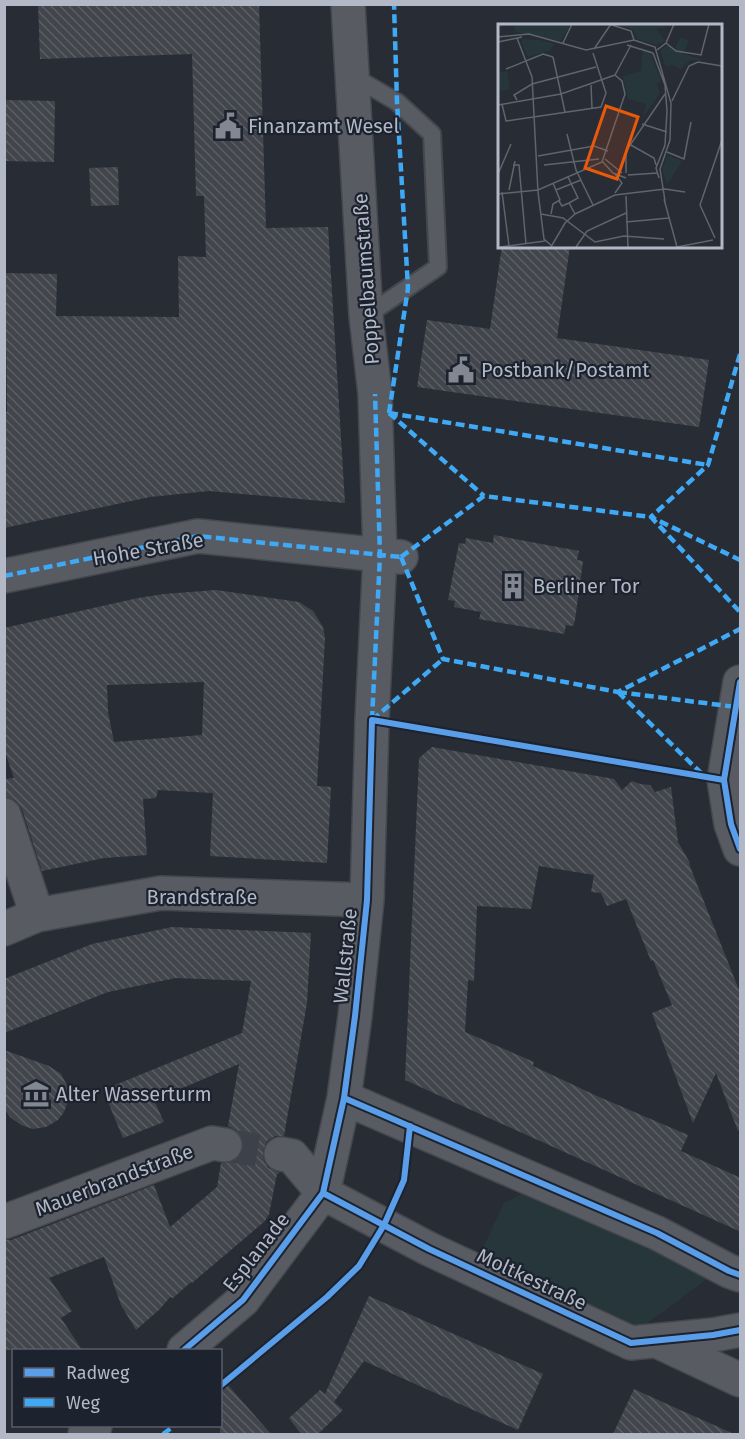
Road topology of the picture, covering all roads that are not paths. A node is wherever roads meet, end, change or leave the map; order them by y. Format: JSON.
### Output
{"nodes":[{"id":1,"x":348,"y":4,"type":"edge"},
{"id":2,"x":351,"y":75,"type":"junction"},
{"id":3,"x":366,"y":316,"type":"junction"},
{"id":4,"x":391,"y":556,"type":"junction"},
{"id":5,"x":4,"y":576,"type":"edge"},
{"id":6,"x":741,"y":682,"type":"edge"},
{"id":7,"x":4,"y":815,"type":"edge"},
{"id":8,"x":741,"y":849,"type":"edge"},
{"id":9,"x":367,"y":900,"type":"junction"},
{"id":10,"x":37,"y":915,"type":"junction"},
{"id":11,"x":4,"y":929,"type":"edge"},
{"id":12,"x":344,"y":1098,"type":"junction"},
{"id":13,"x":225,"y":1145,"type":"tunnel mouth"},
{"id":14,"x":280,"y":1154,"type":"tunnel mouth"},
{"id":15,"x":323,"y":1192,"type":"junction"},
{"id":16,"x":4,"y":1222,"type":"edge"},
{"id":17,"x":741,"y":1275,"type":"edge"},
{"id":18,"x":741,"y":1330,"type":"edge"},
{"id":19,"x":657,"y":1341,"type":"junction"},
{"id":20,"x":185,"y":1349,"type":"edge"},
{"id":21,"x":741,"y":1380,"type":"edge"}],
"edges":[{"from":1,"to":2,"type":"street","name":"Poppelbaumstraße"},
{"from":2,"to":3,"type":"street","name":"Poppelbaumstraße"},
{"from":2,"to":3,"type":"lane"},
{"from":3,"to":4,"type":"street","name":"Poppelbaumstraße"},
{"from":4,"to":5,"type":"street","name":"Hohe Straße"},
{"from":4,"to":9,"type":"street","name":"Wallstraße"},
{"from":6,"to":8,"type":"street"},
{"from":7,"to":10,"type":"street"},
{"from":9,"to":10,"type":"street","name":"Brandstraße"},
{"from":9,"to":12,"type":"street","name":"Wallstraße"},
{"from":10,"to":11,"type":"street","name":"Brandstraße"},
{"from":12,"to":15,"type":"street","name":"Wallstraße"},
{"from":12,"to":17,"type":"street"},
{"from":13,"to":16,"type":"street","name":"Mauerbrandstraße"},
{"from":14,"to":15,"type":"street"},
{"from":15,"to":19,"type":"street","name":"Moltkestraße"},
{"from":15,"to":20,"type":"street","name":"Esplanade"},
{"from":18,"to":19,"type":"street","name":"Moltkestraße"},
{"from":19,"to":21,"type":"street"}]}
